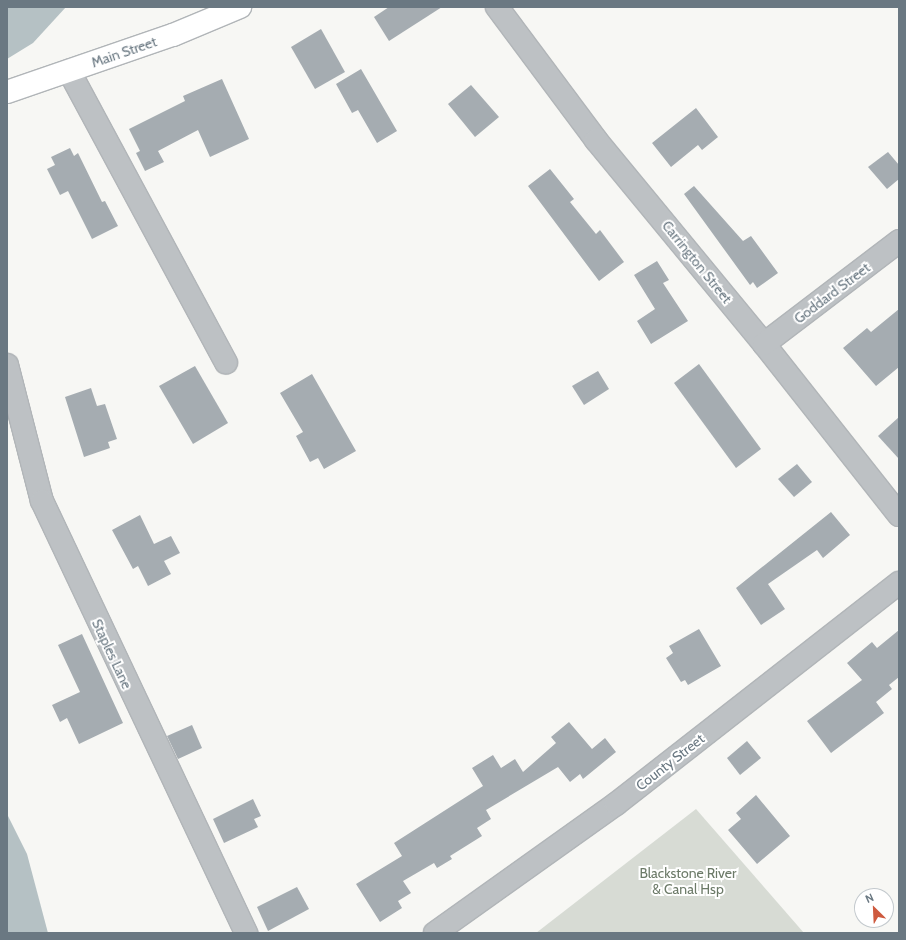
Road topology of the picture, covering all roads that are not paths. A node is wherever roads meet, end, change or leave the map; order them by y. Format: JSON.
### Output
{"nodes":[{"id":1,"x":240,"y":7,"type":"edge"},
{"id":2,"x":497,"y":7,"type":"edge"},
{"id":3,"x":69,"y":71,"type":"junction"},
{"id":4,"x":7,"y":92,"type":"edge"},
{"id":5,"x":899,"y":241,"type":"edge"},
{"id":6,"x":764,"y":344,"type":"junction"},
{"id":7,"x":226,"y":362,"type":"dead end"},
{"id":8,"x":7,"y":365,"type":"edge"},
{"id":9,"x":899,"y":515,"type":"edge"},
{"id":10,"x":899,"y":583,"type":"edge"},
{"id":11,"x":246,"y":933,"type":"edge"},
{"id":12,"x":435,"y":933,"type":"edge"}],
"edges":[{"from":1,"to":3,"type":"main road","name":"Main Street"},
{"from":2,"to":6,"type":"street","name":"Carrington Street"},
{"from":3,"to":4,"type":"main road","name":"Main Street"},
{"from":3,"to":7,"type":"street"},
{"from":5,"to":6,"type":"street","name":"Goddard Street"},
{"from":6,"to":9,"type":"street","name":"Carrington Street"},
{"from":8,"to":11,"type":"street","name":"Staples Lane"},
{"from":10,"to":12,"type":"street","name":"County Street"}]}
